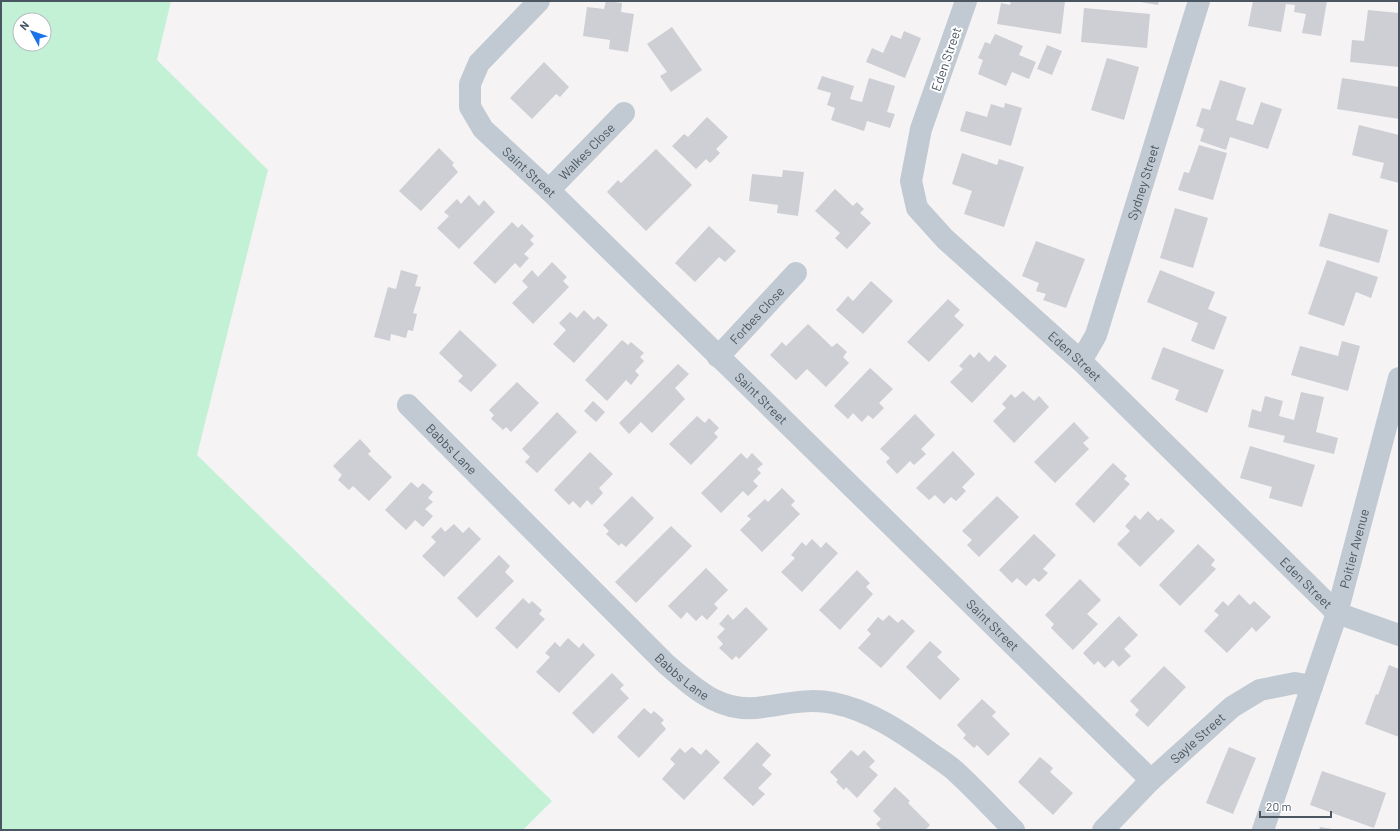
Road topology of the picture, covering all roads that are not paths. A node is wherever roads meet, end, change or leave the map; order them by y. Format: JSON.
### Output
{"nodes":[{"id":1,"x":539,"y":1,"type":"edge"},
{"id":2,"x":966,"y":1,"type":"edge"},
{"id":3,"x":1199,"y":1,"type":"edge"},
{"id":4,"x":624,"y":113,"type":"dead end"},
{"id":5,"x":548,"y":190,"type":"junction"},
{"id":6,"x":796,"y":273,"type":"dead end"},
{"id":7,"x":718,"y":357,"type":"junction"},
{"id":8,"x":1081,"y":361,"type":"junction"},
{"id":9,"x":1399,"y":378,"type":"edge"},
{"id":10,"x":408,"y":405,"type":"dead end"},
{"id":11,"x":1337,"y":613,"type":"junction"},
{"id":12,"x":1399,"y":635,"type":"edge"},
{"id":13,"x":1312,"y":686,"type":"junction"},
{"id":14,"x":1151,"y":780,"type":"junction"},
{"id":15,"x":1014,"y":830,"type":"edge"},
{"id":16,"x":1103,"y":830,"type":"edge"},
{"id":17,"x":1263,"y":830,"type":"edge"}],
"edges":[{"from":1,"to":5,"type":"street","name":"Saint Street"},
{"from":2,"to":8,"type":"street","name":"Eden Street"},
{"from":3,"to":8,"type":"street","name":"Sydney Street"},
{"from":4,"to":5,"type":"street","name":"Walkes Close"},
{"from":5,"to":7,"type":"street","name":"Saint Street"},
{"from":6,"to":7,"type":"street","name":"Forbes Close"},
{"from":7,"to":14,"type":"street","name":"Saint Street"},
{"from":8,"to":11,"type":"street","name":"Eden Street"},
{"from":9,"to":11,"type":"street","name":"Poitier Avenue"},
{"from":10,"to":15,"type":"street","name":"Babbs Lane"},
{"from":11,"to":12,"type":"street","name":"Eden Street"},
{"from":11,"to":13,"type":"street","name":"Poitier Avenue"},
{"from":13,"to":14,"type":"street","name":"Sayle Street"},
{"from":13,"to":17,"type":"street","name":"Poitier Avenue"},
{"from":14,"to":16,"type":"street","name":"Sayle Street"}]}
